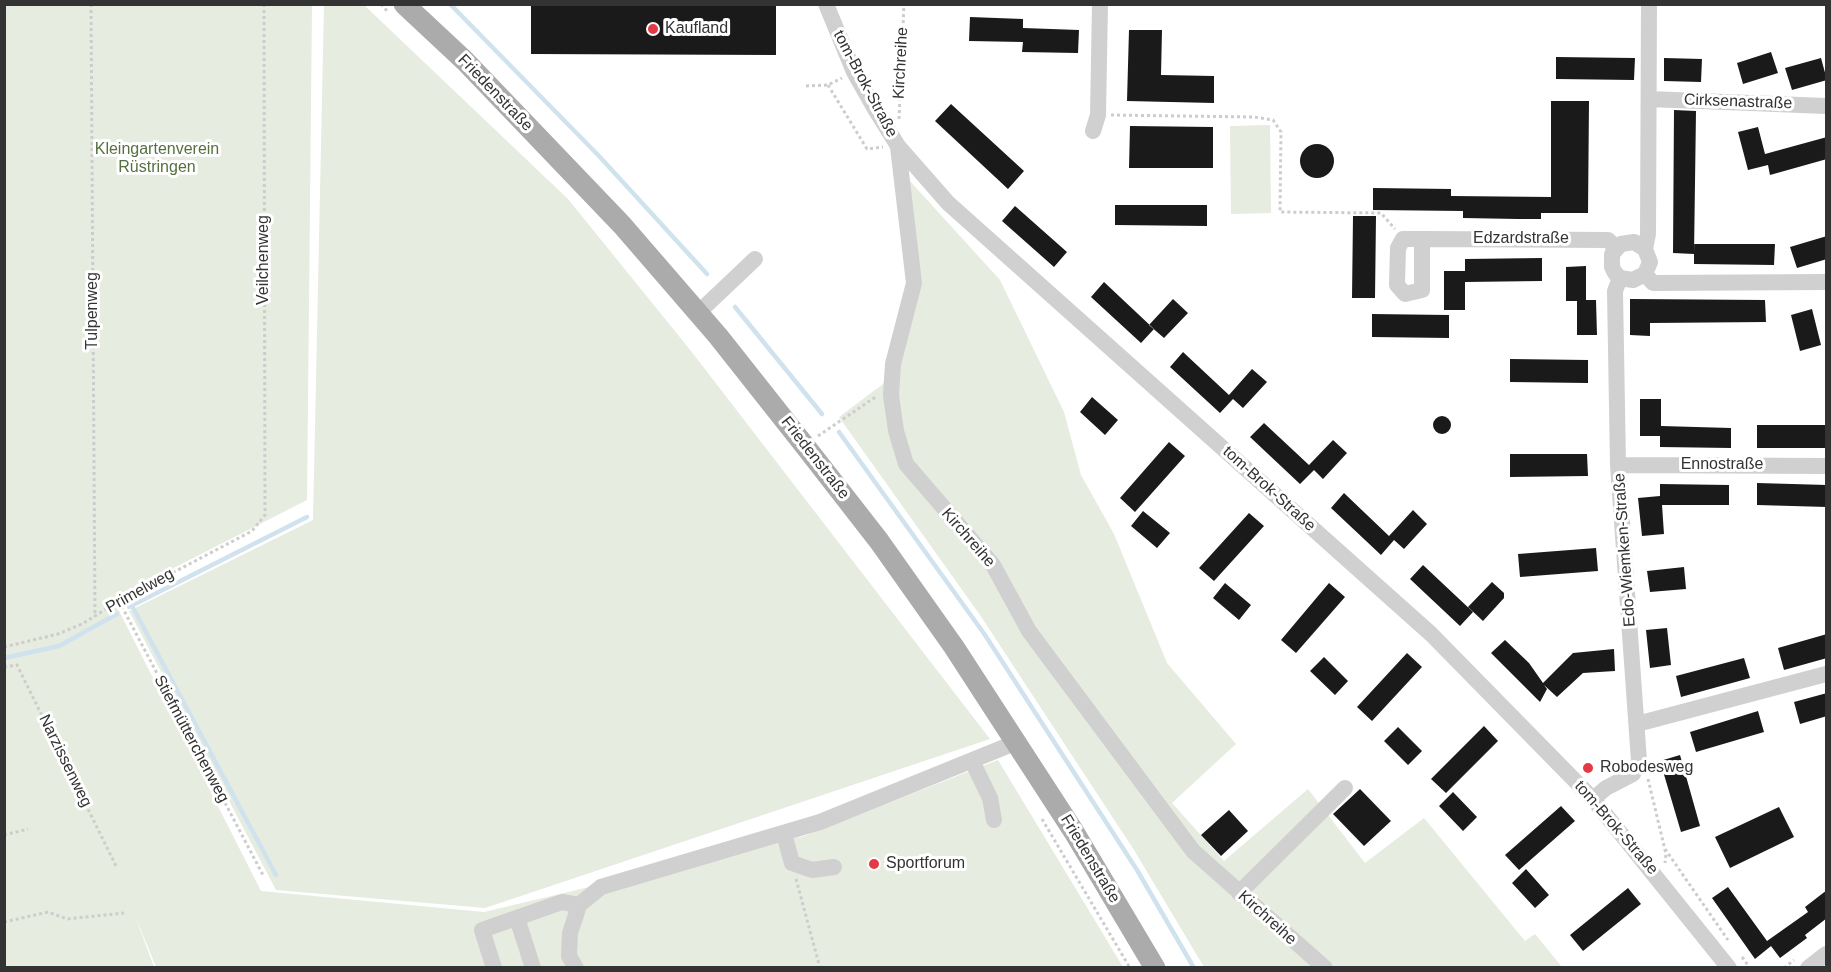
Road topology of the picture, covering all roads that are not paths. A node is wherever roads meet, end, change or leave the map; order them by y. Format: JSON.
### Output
{"nodes":[{"id":1,"x":826,"y":4,"type":"edge"},
{"id":2,"x":1100,"y":4,"type":"edge"},
{"id":3,"x":1649,"y":4,"type":"edge"},
{"id":4,"x":397,"y":9,"type":"edge"},
{"id":5,"x":1649,"y":99,"type":"junction"},
{"id":6,"x":1827,"y":106,"type":"edge"},
{"id":7,"x":1096,"y":123,"type":"road end"},
{"id":8,"x":898,"y":146,"type":"junction"},
{"id":9,"x":1422,"y":239,"type":"junction"},
{"id":10,"x":1616,"y":248,"type":"junction"},
{"id":11,"x":1646,"y":249,"type":"junction"},
{"id":12,"x":756,"y":259,"type":"dead end"},
{"id":13,"x":1645,"y":274,"type":"junction"},
{"id":14,"x":1620,"y":278,"type":"junction"},
{"id":15,"x":1827,"y":282,"type":"edge"},
{"id":16,"x":698,"y":313,"type":"junction"},
{"id":17,"x":1618,"y":465,"type":"junction"},
{"id":18,"x":1827,"y":465,"type":"edge"},
{"id":19,"x":1827,"y":674,"type":"edge"},
{"id":20,"x":1637,"y":724,"type":"junction"},
{"id":21,"x":1017,"y":742,"type":"junction"},
{"id":22,"x":972,"y":761,"type":"junction"},
{"id":23,"x":1345,"y":788,"type":"dead end"},
{"id":24,"x":1593,"y":799,"type":"junction"},
{"id":25,"x":994,"y":820,"type":"dead end"},
{"id":26,"x":784,"y":834,"type":"junction"},
{"id":27,"x":834,"y":867,"type":"dead end"},
{"id":28,"x":1239,"y":892,"type":"junction"},
{"id":29,"x":579,"y":905,"type":"junction"},
{"id":30,"x":517,"y":918,"type":"junction"},
{"id":31,"x":1827,"y":954,"type":"edge"},
{"id":32,"x":494,"y":968,"type":"edge"},
{"id":33,"x":533,"y":968,"type":"edge"},
{"id":34,"x":576,"y":968,"type":"edge"},
{"id":35,"x":1155,"y":968,"type":"edge"},
{"id":36,"x":1325,"y":968,"type":"edge"},
{"id":37,"x":1730,"y":968,"type":"edge"},
{"id":38,"x":1808,"y":968,"type":"edge"}],
"edges":[{"from":1,"to":8,"type":"street","name":"tom-Brok-Straße"},
{"from":2,"to":7,"type":"street"},
{"from":3,"to":5,"type":"street"},
{"from":4,"to":16,"type":"main road","name":"Friedenstraße"},
{"from":5,"to":6,"type":"street","name":"Cirksenastraße"},
{"from":5,"to":11,"type":"street"},
{"from":8,"to":24,"type":"street","name":"tom-Brok-Straße"},
{"from":8,"to":28,"type":"street","name":"Kirchreihe"},
{"from":9,"to":9,"type":"street","name":"Edzardstraße"},
{"from":9,"to":10,"type":"street","name":"Edzardstraße"},
{"from":10,"to":11,"type":"street"},
{"from":10,"to":14,"type":"street","name":"Edo-Wiemken-Straße"},
{"from":11,"to":13,"type":"street"},
{"from":12,"to":16,"type":"street"},
{"from":13,"to":14,"type":"street"},
{"from":13,"to":15,"type":"street"},
{"from":14,"to":17,"type":"street","name":"Edo-Wiemken-Straße"},
{"from":16,"to":21,"type":"main road","name":"Friedenstraße"},
{"from":17,"to":18,"type":"street","name":"Ennostraße"},
{"from":17,"to":20,"type":"street","name":"Edo-Wiemken-Straße"},
{"from":19,"to":20,"type":"street"},
{"from":20,"to":24,"type":"street","name":"Edo-Wiemken-Straße"},
{"from":21,"to":22,"type":"street"},
{"from":21,"to":35,"type":"main road","name":"Friedenstraße"},
{"from":22,"to":25,"type":"street"},
{"from":22,"to":26,"type":"street"},
{"from":23,"to":28,"type":"street"},
{"from":24,"to":37,"type":"street","name":"tom-Brok-Straße"},
{"from":26,"to":27,"type":"street"},
{"from":26,"to":29,"type":"street"},
{"from":28,"to":36,"type":"street","name":"Kirchreihe"},
{"from":29,"to":30,"type":"street"},
{"from":29,"to":34,"type":"street"},
{"from":30,"to":32,"type":"street"},
{"from":30,"to":33,"type":"street"},
{"from":31,"to":38,"type":"street"}]}
